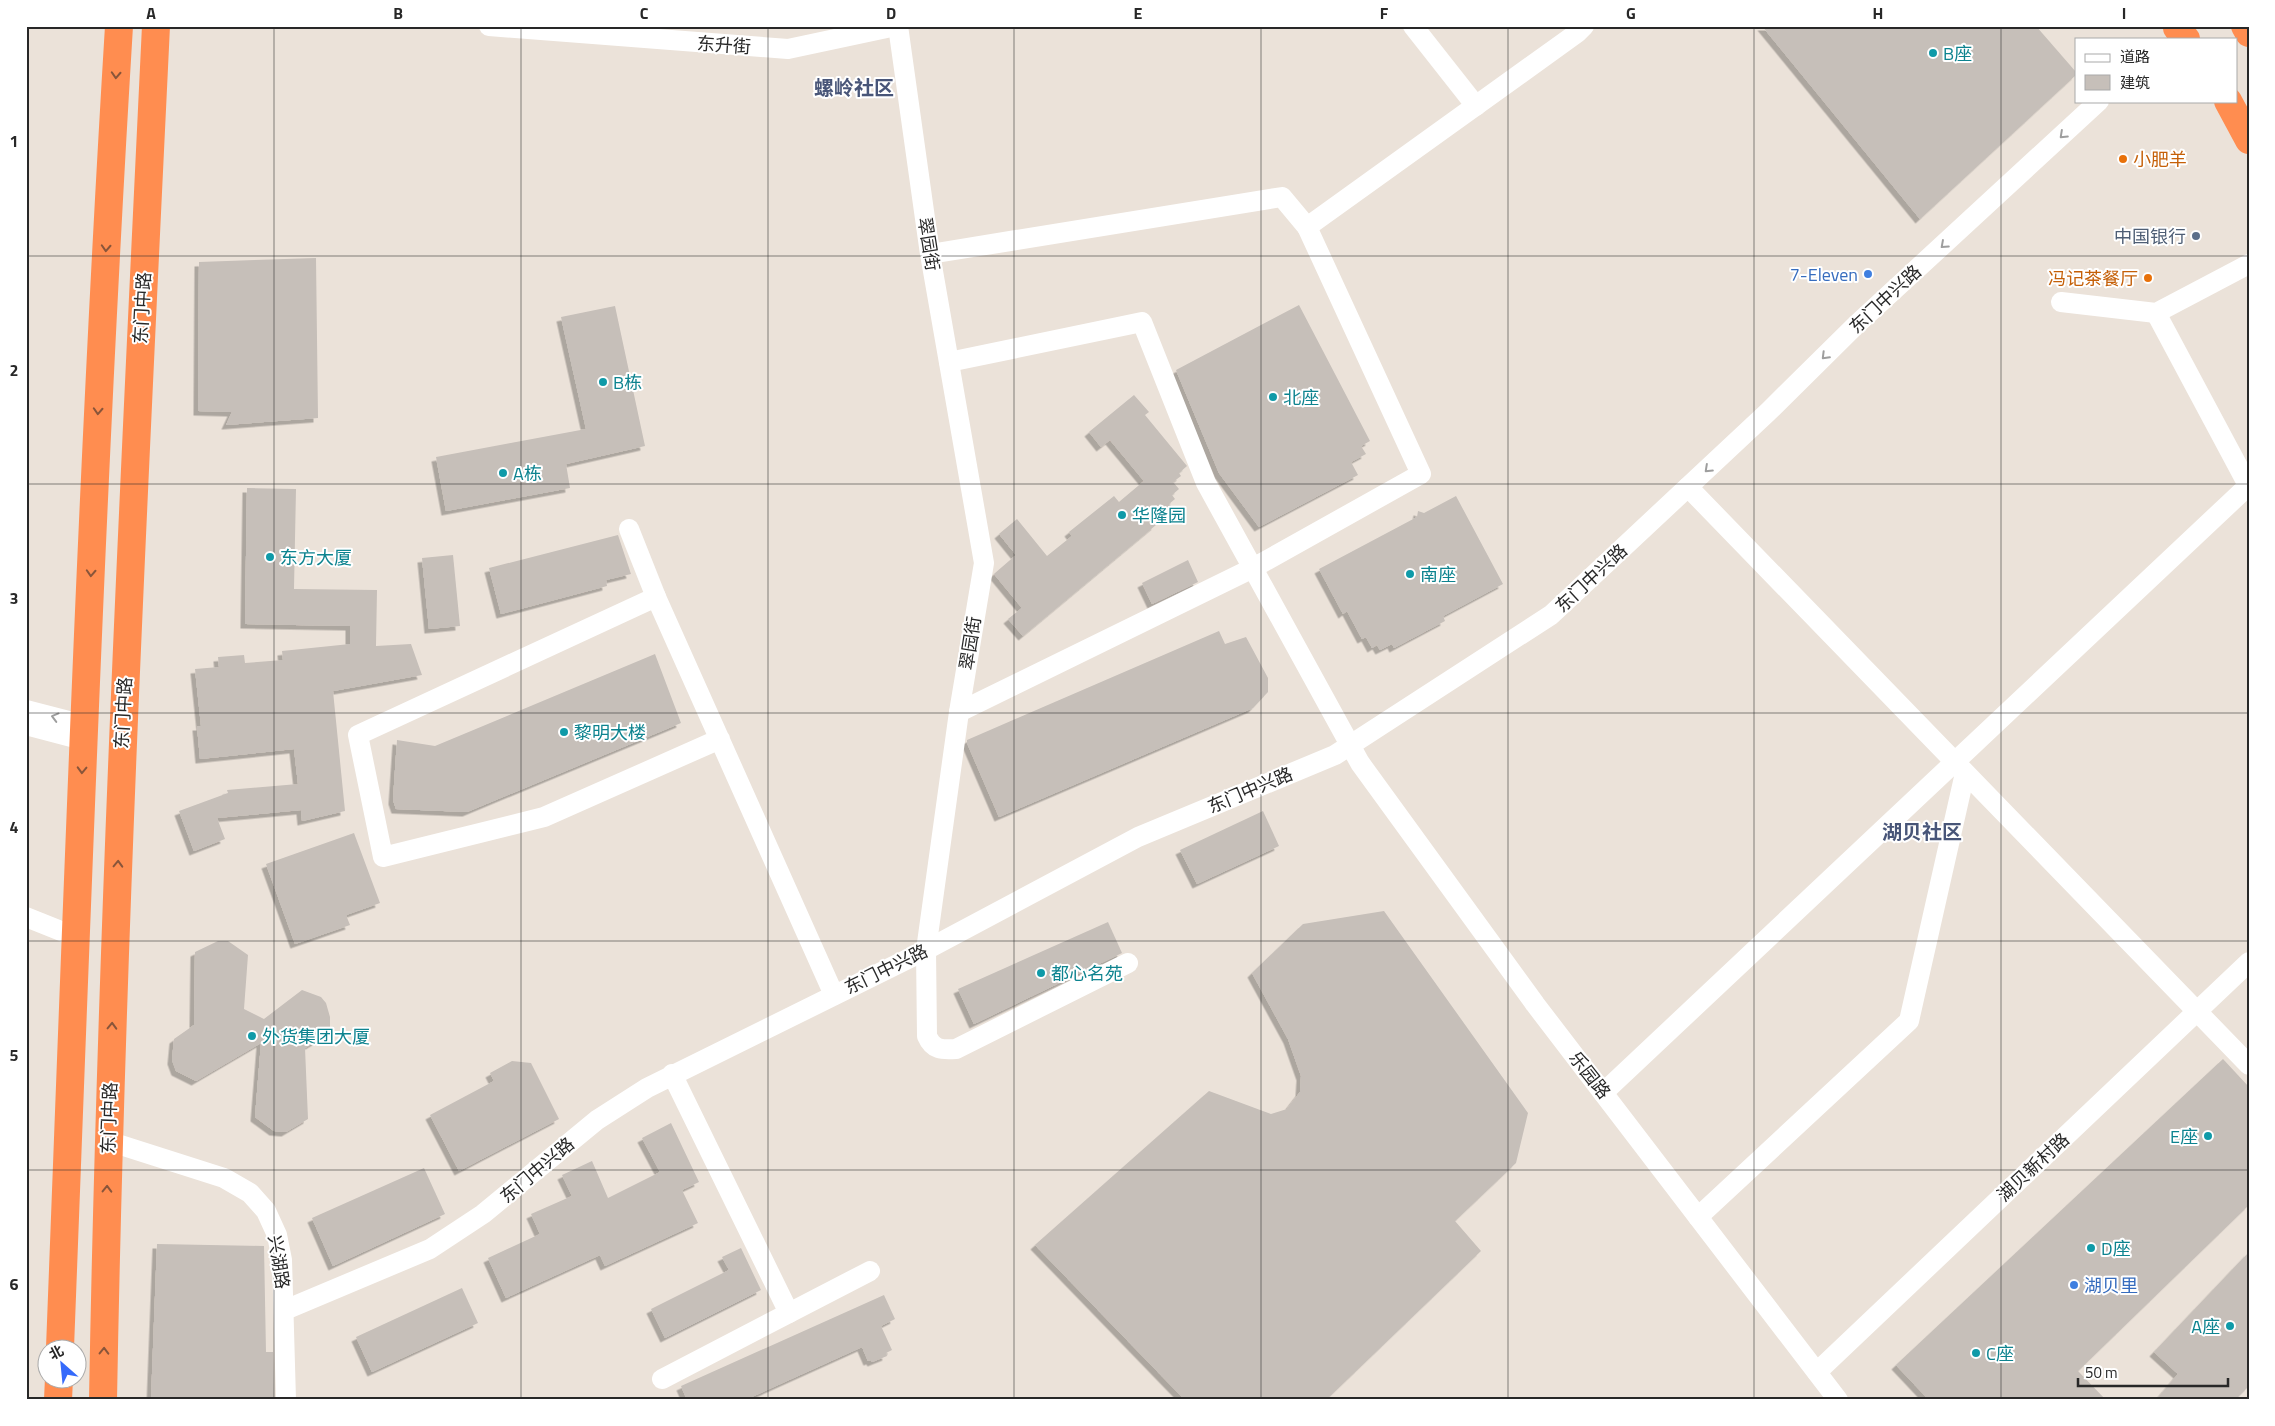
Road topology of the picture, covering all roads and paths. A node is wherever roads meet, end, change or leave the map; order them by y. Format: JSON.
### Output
{"nodes":[{"id":1,"x":119,"y":26,"type":"edge"},
{"id":2,"x":156,"y":26,"type":"edge"},
{"id":3,"x":489,"y":26,"type":"edge"},
{"id":4,"x":897,"y":26,"type":"edge"},
{"id":5,"x":1413,"y":26,"type":"edge"},
{"id":6,"x":1584,"y":26,"type":"edge"},
{"id":7,"x":2245,"y":26,"type":"edge"},
{"id":8,"x":2249,"y":33,"type":"edge"},
{"id":9,"x":2097,"y":102,"type":"edge"},
{"id":10,"x":2229,"y":102,"type":"edge"},
{"id":11,"x":1476,"y":106,"type":"junction"},
{"id":12,"x":2249,"y":140,"type":"edge"},
{"id":13,"x":1307,"y":227,"type":"junction"},
{"id":14,"x":930,"y":254,"type":"junction"},
{"id":15,"x":2249,"y":264,"type":"edge"},
{"id":16,"x":2061,"y":302,"type":"dead end"},
{"id":17,"x":2156,"y":313,"type":"junction"},
{"id":18,"x":948,"y":362,"type":"junction"},
{"id":19,"x":2249,"y":486,"type":"edge"},
{"id":20,"x":1688,"y":487,"type":"junction"},
{"id":21,"x":629,"y":529,"type":"dead end"},
{"id":22,"x":1253,"y":568,"type":"junction"},
{"id":23,"x":656,"y":597,"type":"junction"},
{"id":24,"x":26,"y":710,"type":"edge"},
{"id":25,"x":959,"y":712,"type":"junction"},
{"id":26,"x":26,"y":725,"type":"edge"},
{"id":27,"x":84,"y":732,"type":"junction"},
{"id":28,"x":720,"y":739,"type":"junction"},
{"id":29,"x":1351,"y":744,"type":"junction"},
{"id":30,"x":1960,"y":768,"type":"junction"},
{"id":31,"x":26,"y":917,"type":"edge"},
{"id":32,"x":76,"y":937,"type":"junction"},
{"id":33,"x":926,"y":950,"type":"junction"},
{"id":34,"x":2249,"y":962,"type":"edge"},
{"id":35,"x":1128,"y":963,"type":"dead end"},
{"id":36,"x":834,"y":994,"type":"junction"},
{"id":37,"x":2197,"y":1011,"type":"junction"},
{"id":38,"x":2249,"y":1065,"type":"edge"},
{"id":39,"x":672,"y":1074,"type":"junction"},
{"id":40,"x":1603,"y":1093,"type":"junction"},
{"id":41,"x":108,"y":1141,"type":"junction"},
{"id":42,"x":1698,"y":1216,"type":"junction"},
{"id":43,"x":870,"y":1271,"type":"dead end"},
{"id":44,"x":285,"y":1310,"type":"junction"},
{"id":45,"x":789,"y":1313,"type":"junction"},
{"id":46,"x":60,"y":1338,"type":"edge"},
{"id":47,"x":1817,"y":1372,"type":"junction"},
{"id":48,"x":662,"y":1379,"type":"dead end"},
{"id":49,"x":104,"y":1400,"type":"edge"},
{"id":50,"x":286,"y":1400,"type":"edge"},
{"id":51,"x":1838,"y":1400,"type":"edge"}],
"edges":[{"from":1,"to":27,"type":"highway","one_way":true},
{"from":41,"to":2,"type":"highway","name":"东门中路","one_way":true},
{"from":3,"to":4,"type":"street","name":"东升街"},
{"from":4,"to":14,"type":"street","name":"翠园街"},
{"from":5,"to":11,"type":"street"},
{"from":6,"to":11,"type":"street"},
{"from":7,"to":8,"type":"highway"},
{"from":9,"to":20,"type":"street","name":"东门中兴路","one_way":true},
{"from":10,"to":12,"type":"highway"},
{"from":11,"to":13,"type":"street"},
{"from":13,"to":14,"type":"street"},
{"from":13,"to":22,"type":"street"},
{"from":14,"to":18,"type":"street","name":"翠园街"},
{"from":15,"to":17,"type":"street"},
{"from":16,"to":17,"type":"street"},
{"from":17,"to":19,"type":"street"},
{"from":18,"to":22,"type":"street","name":"乐园路"},
{"from":18,"to":25,"type":"street","name":"翠园街"},
{"from":19,"to":30,"type":"street"},
{"from":20,"to":29,"type":"street","name":"东门中兴路"},
{"from":20,"to":30,"type":"street"},
{"from":21,"to":23,"type":"street"},
{"from":22,"to":25,"type":"street"},
{"from":22,"to":29,"type":"street","name":"乐园路"},
{"from":23,"to":28,"type":"street"},
{"from":23,"to":28,"type":"street"},
{"from":27,"to":24,"type":"street","one_way":true},
{"from":25,"to":33,"type":"street","name":"翠园街"},
{"from":26,"to":27,"type":"street"},
{"from":27,"to":32,"type":"highway","one_way":true},
{"from":28,"to":36,"type":"street"},
{"from":29,"to":33,"type":"street","name":"东门中兴路"},
{"from":29,"to":40,"type":"street","name":"乐园路"},
{"from":30,"to":37,"type":"street"},
{"from":30,"to":40,"type":"street"},
{"from":30,"to":42,"type":"street"},
{"from":31,"to":32,"type":"street"},
{"from":32,"to":46,"type":"highway"},
{"from":33,"to":35,"type":"street","name":"翠园街"},
{"from":33,"to":36,"type":"street","name":"东门中兴路"},
{"from":34,"to":37,"type":"street","name":"湖贝新村路"},
{"from":36,"to":39,"type":"street","name":"东门中兴路"},
{"from":37,"to":38,"type":"street"},
{"from":37,"to":47,"type":"street","name":"湖贝新村路"},
{"from":39,"to":44,"type":"street","name":"东门中兴路"},
{"from":39,"to":45,"type":"street"},
{"from":40,"to":42,"type":"street","name":"乐园路"},
{"from":41,"to":44,"type":"street","name":"兴湖路"},
{"from":49,"to":41,"type":"highway","name":"东门中路","one_way":true},
{"from":42,"to":47,"type":"street","name":"乐园路"},
{"from":43,"to":45,"type":"street"},
{"from":44,"to":50,"type":"street","name":"兴湖路"},
{"from":45,"to":48,"type":"street"},
{"from":47,"to":51,"type":"street","name":"乐园路"}]}
